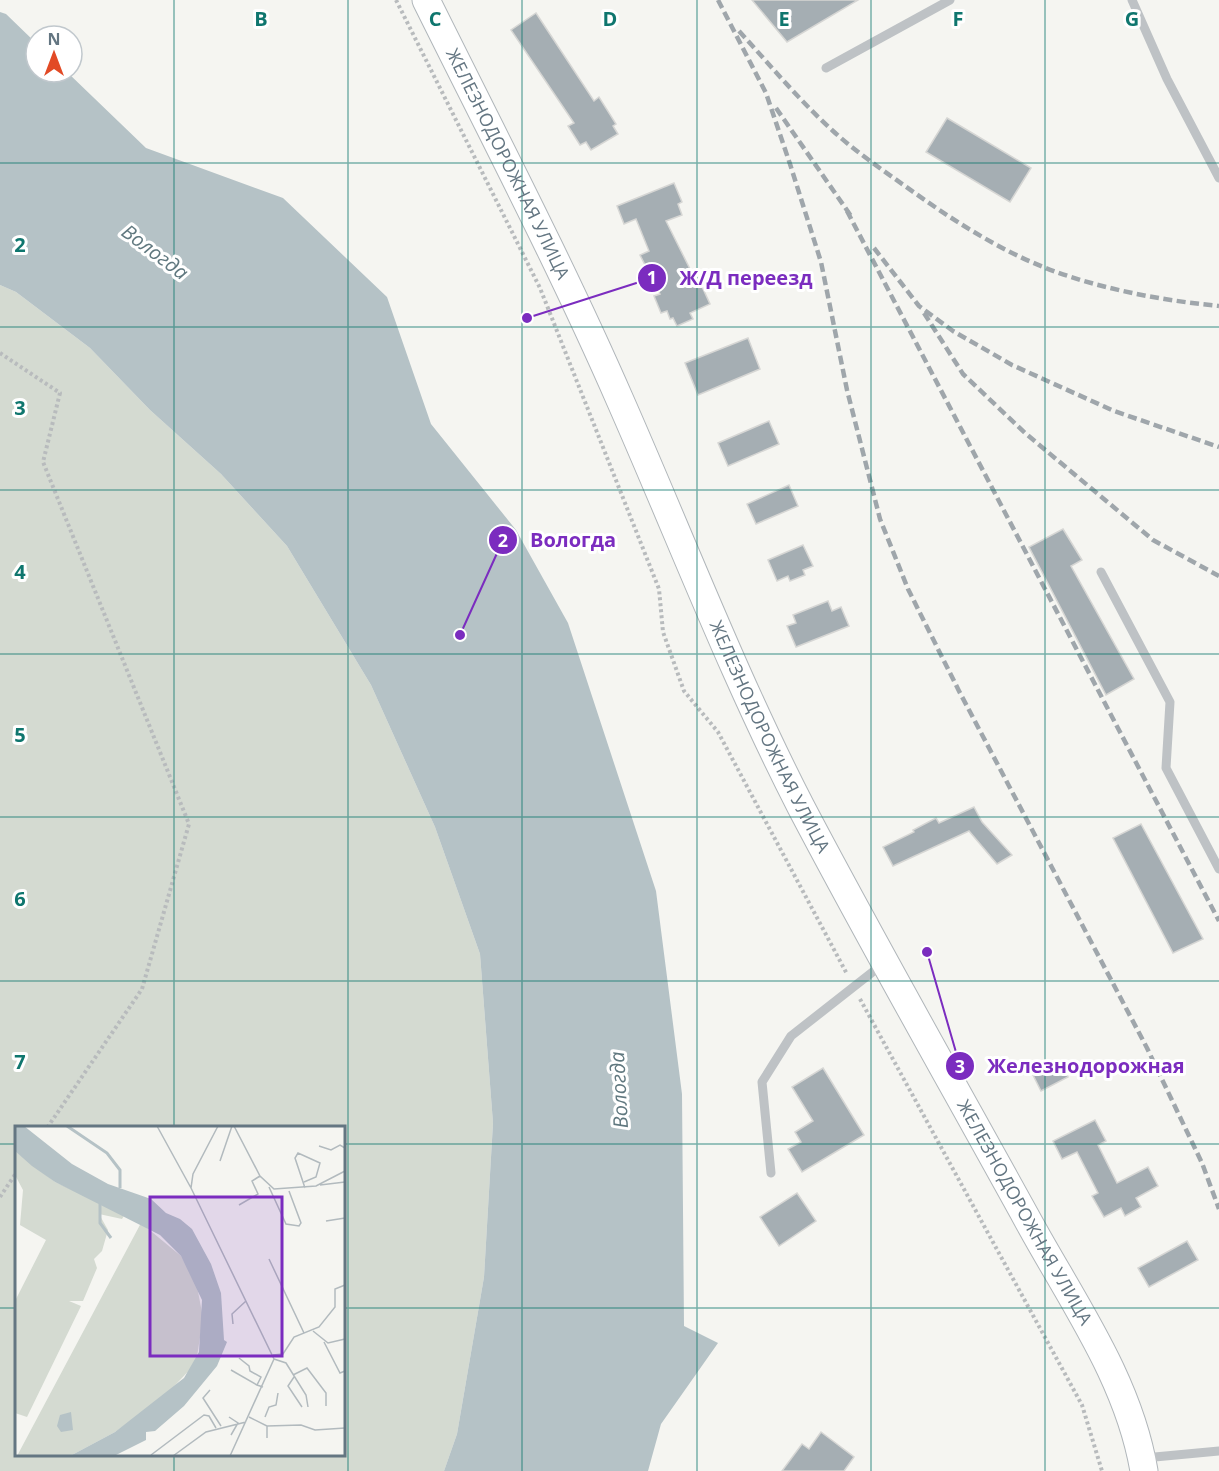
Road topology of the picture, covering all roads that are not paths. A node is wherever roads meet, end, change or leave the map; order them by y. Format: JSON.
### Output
{"nodes":[{"id":1,"x":426,"y":0,"type":"edge"},
{"id":2,"x":950,"y":0,"type":"edge"},
{"id":3,"x":1132,"y":0,"type":"edge"},
{"id":4,"x":826,"y":69,"type":"dead end"},
{"id":5,"x":1219,"y":178,"type":"edge"},
{"id":6,"x":1101,"y":573,"type":"dead end"},
{"id":7,"x":1219,"y":869,"type":"edge"},
{"id":8,"x":885,"y":961,"type":"junction"},
{"id":9,"x":771,"y":1173,"type":"dead end"},
{"id":10,"x":1219,"y":1451,"type":"edge"},
{"id":11,"x":1143,"y":1465,"type":"edge"}],
"edges":[{"from":1,"to":8,"type":"main road","name":"ЖЕЛЕЗНОДОРОЖНАЯ УЛИЦА"},
{"from":2,"to":4,"type":"lane"},
{"from":3,"to":5,"type":"lane"},
{"from":6,"to":7,"type":"lane"},
{"from":8,"to":9,"type":"lane"},
{"from":8,"to":11,"type":"main road","name":"ЖЕЛЕЗНОДОРОЖНАЯ УЛИЦА"},
{"from":10,"to":11,"type":"lane"}]}
